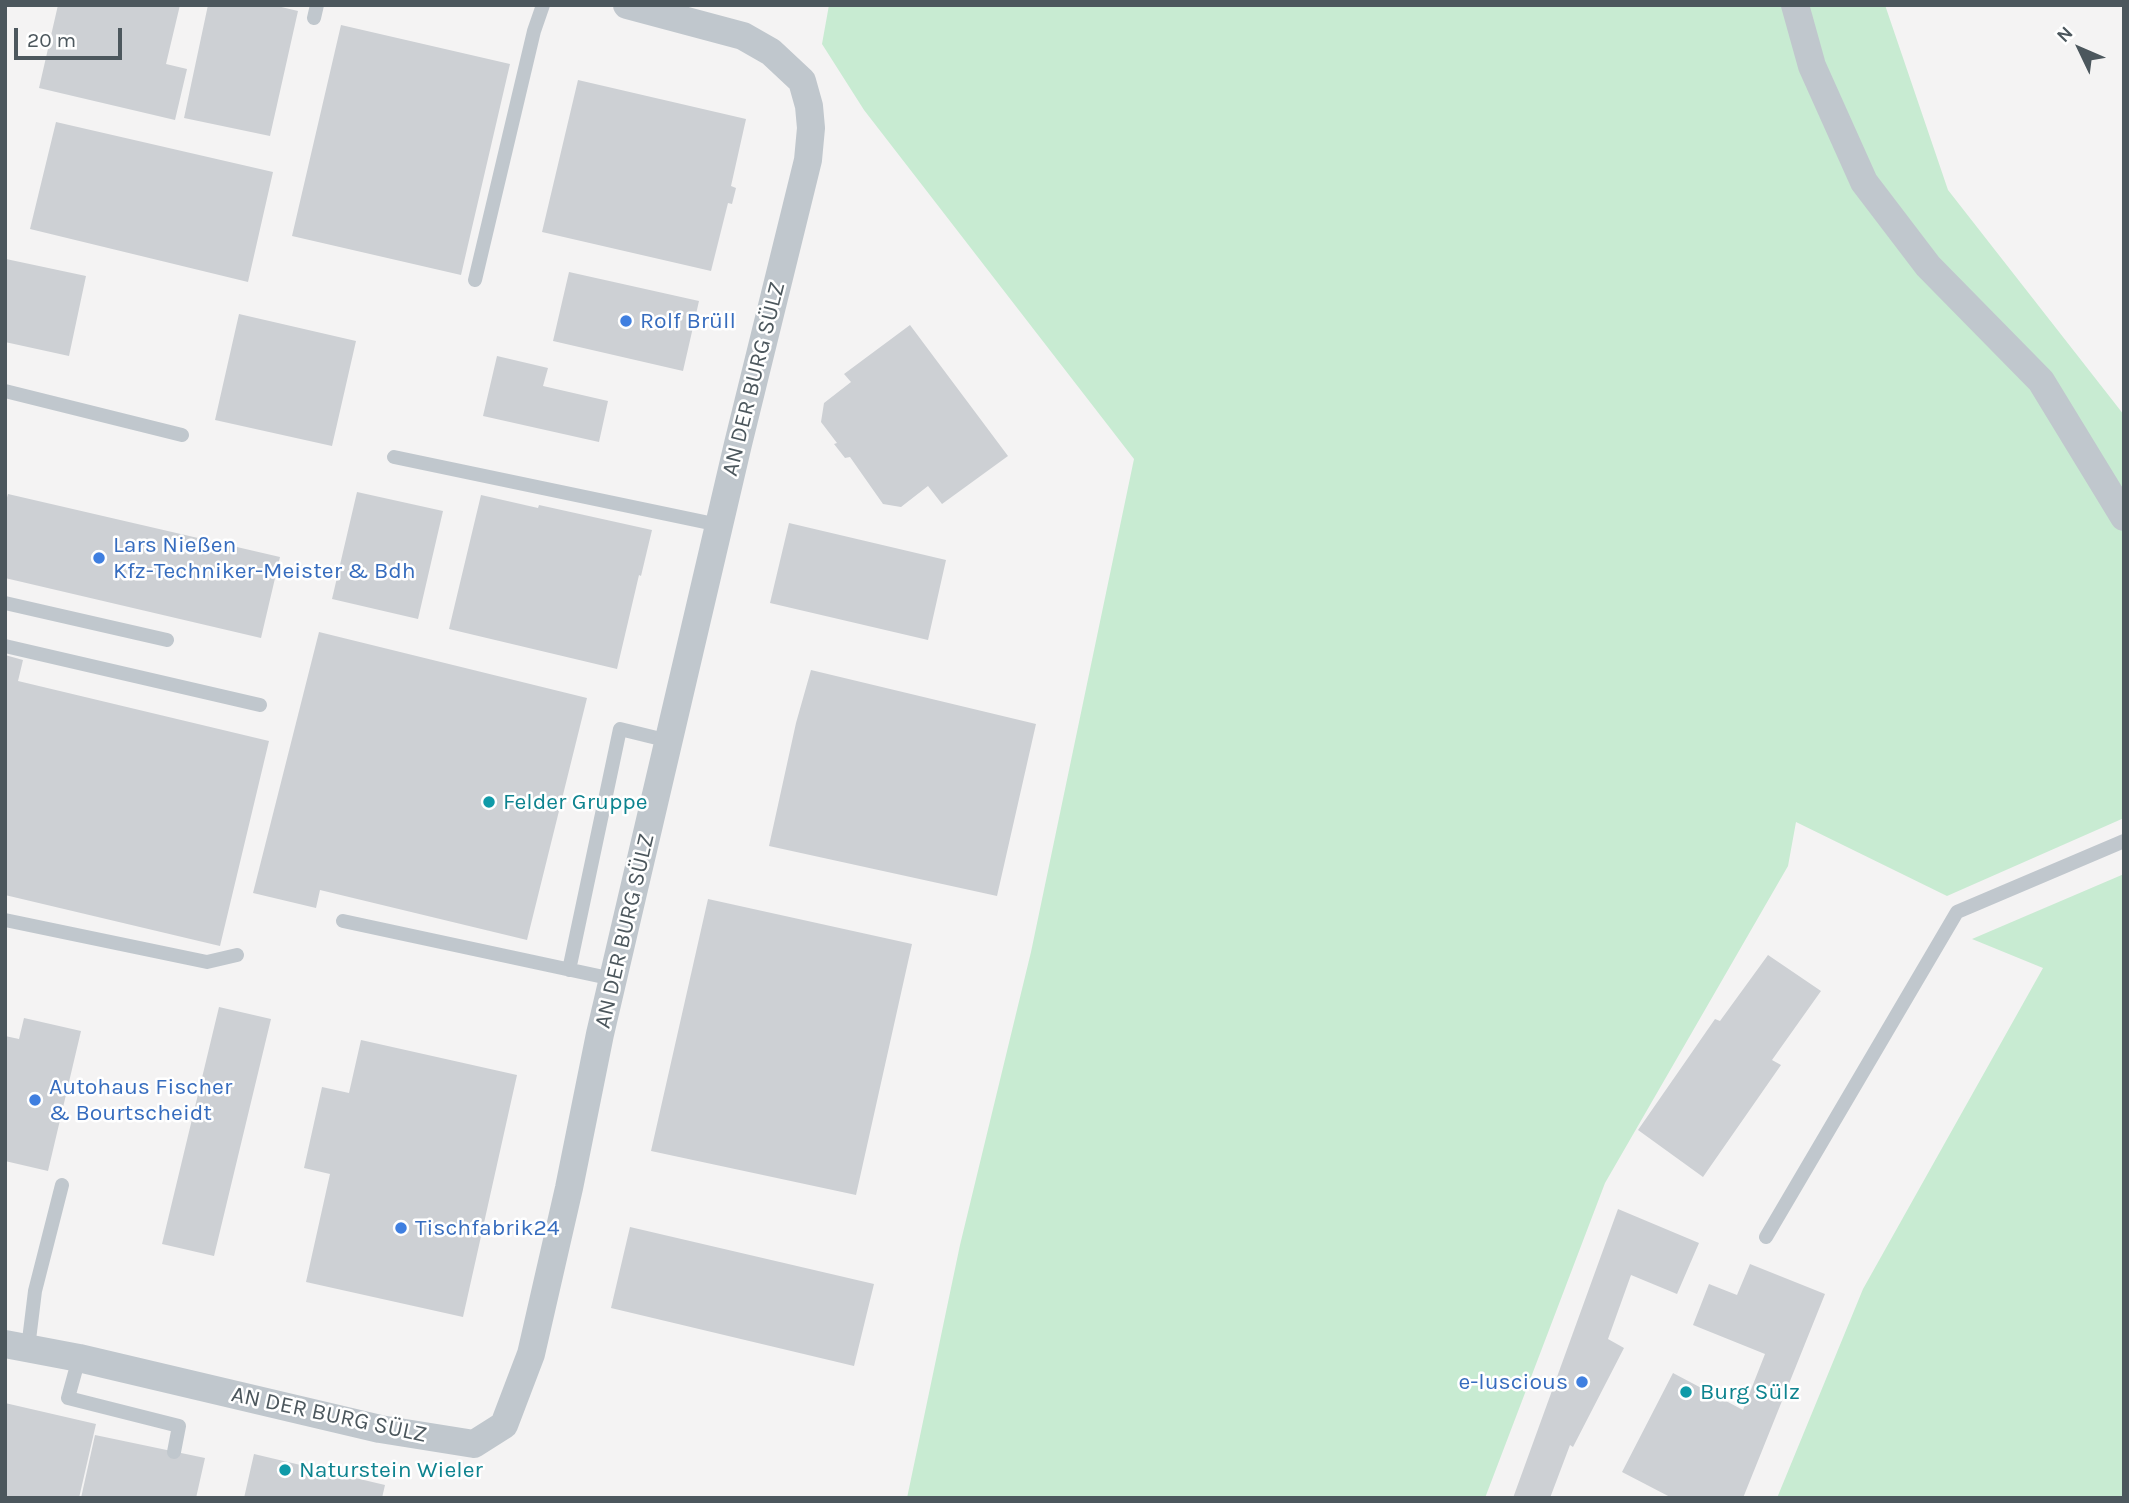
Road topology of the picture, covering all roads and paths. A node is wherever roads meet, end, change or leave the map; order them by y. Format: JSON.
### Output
{"nodes":[{"id":1,"x":543,"y":5,"type":"edge"},
{"id":2,"x":627,"y":5,"type":"edge"},
{"id":3,"x":1796,"y":5,"type":"edge"},
{"id":4,"x":475,"y":280,"type":"dead end"},
{"id":5,"x":5,"y":391,"type":"edge"},
{"id":6,"x":182,"y":435,"type":"dead end"},
{"id":7,"x":394,"y":457,"type":"dead end"},
{"id":8,"x":2124,"y":517,"type":"edge"},
{"id":9,"x":719,"y":525,"type":"junction"},
{"id":10,"x":5,"y":603,"type":"edge"},
{"id":11,"x":167,"y":640,"type":"dead end"},
{"id":12,"x":5,"y":646,"type":"edge"},
{"id":13,"x":260,"y":705,"type":"dead end"},
{"id":14,"x":668,"y":741,"type":"junction"},
{"id":15,"x":2124,"y":841,"type":"edge"},
{"id":16,"x":5,"y":920,"type":"edge"},
{"id":17,"x":344,"y":921,"type":"dead end"},
{"id":18,"x":237,"y":955,"type":"dead end"},
{"id":19,"x":569,"y":970,"type":"junction"},
{"id":20,"x":613,"y":979,"type":"junction"},
{"id":21,"x":62,"y":1185,"type":"dead end"},
{"id":22,"x":1766,"y":1237,"type":"dead end"},
{"id":23,"x":16,"y":1346,"type":"edge"},
{"id":24,"x":79,"y":1358,"type":"junction"},
{"id":25,"x":174,"y":1452,"type":"dead end"}],
"edges":[{"from":1,"to":4,"type":"lane"},
{"from":2,"to":9,"type":"street","name":"AN DER BURG SÜLZ"},
{"from":3,"to":8,"type":"street"},
{"from":5,"to":6,"type":"lane"},
{"from":7,"to":9,"type":"lane"},
{"from":9,"to":14,"type":"street","name":"AN DER BURG SÜLZ"},
{"from":10,"to":11,"type":"lane"},
{"from":12,"to":13,"type":"lane"},
{"from":14,"to":19,"type":"lane"},
{"from":14,"to":20,"type":"street","name":"AN DER BURG SÜLZ"},
{"from":15,"to":22,"type":"lane"},
{"from":16,"to":18,"type":"lane"},
{"from":17,"to":19,"type":"lane"},
{"from":19,"to":20,"type":"lane"},
{"from":20,"to":24,"type":"street","name":"AN DER BURG SÜLZ"},
{"from":21,"to":23,"type":"lane"},
{"from":23,"to":24,"type":"street","name":"AN DER BURG SÜLZ"},
{"from":24,"to":25,"type":"lane"}]}
